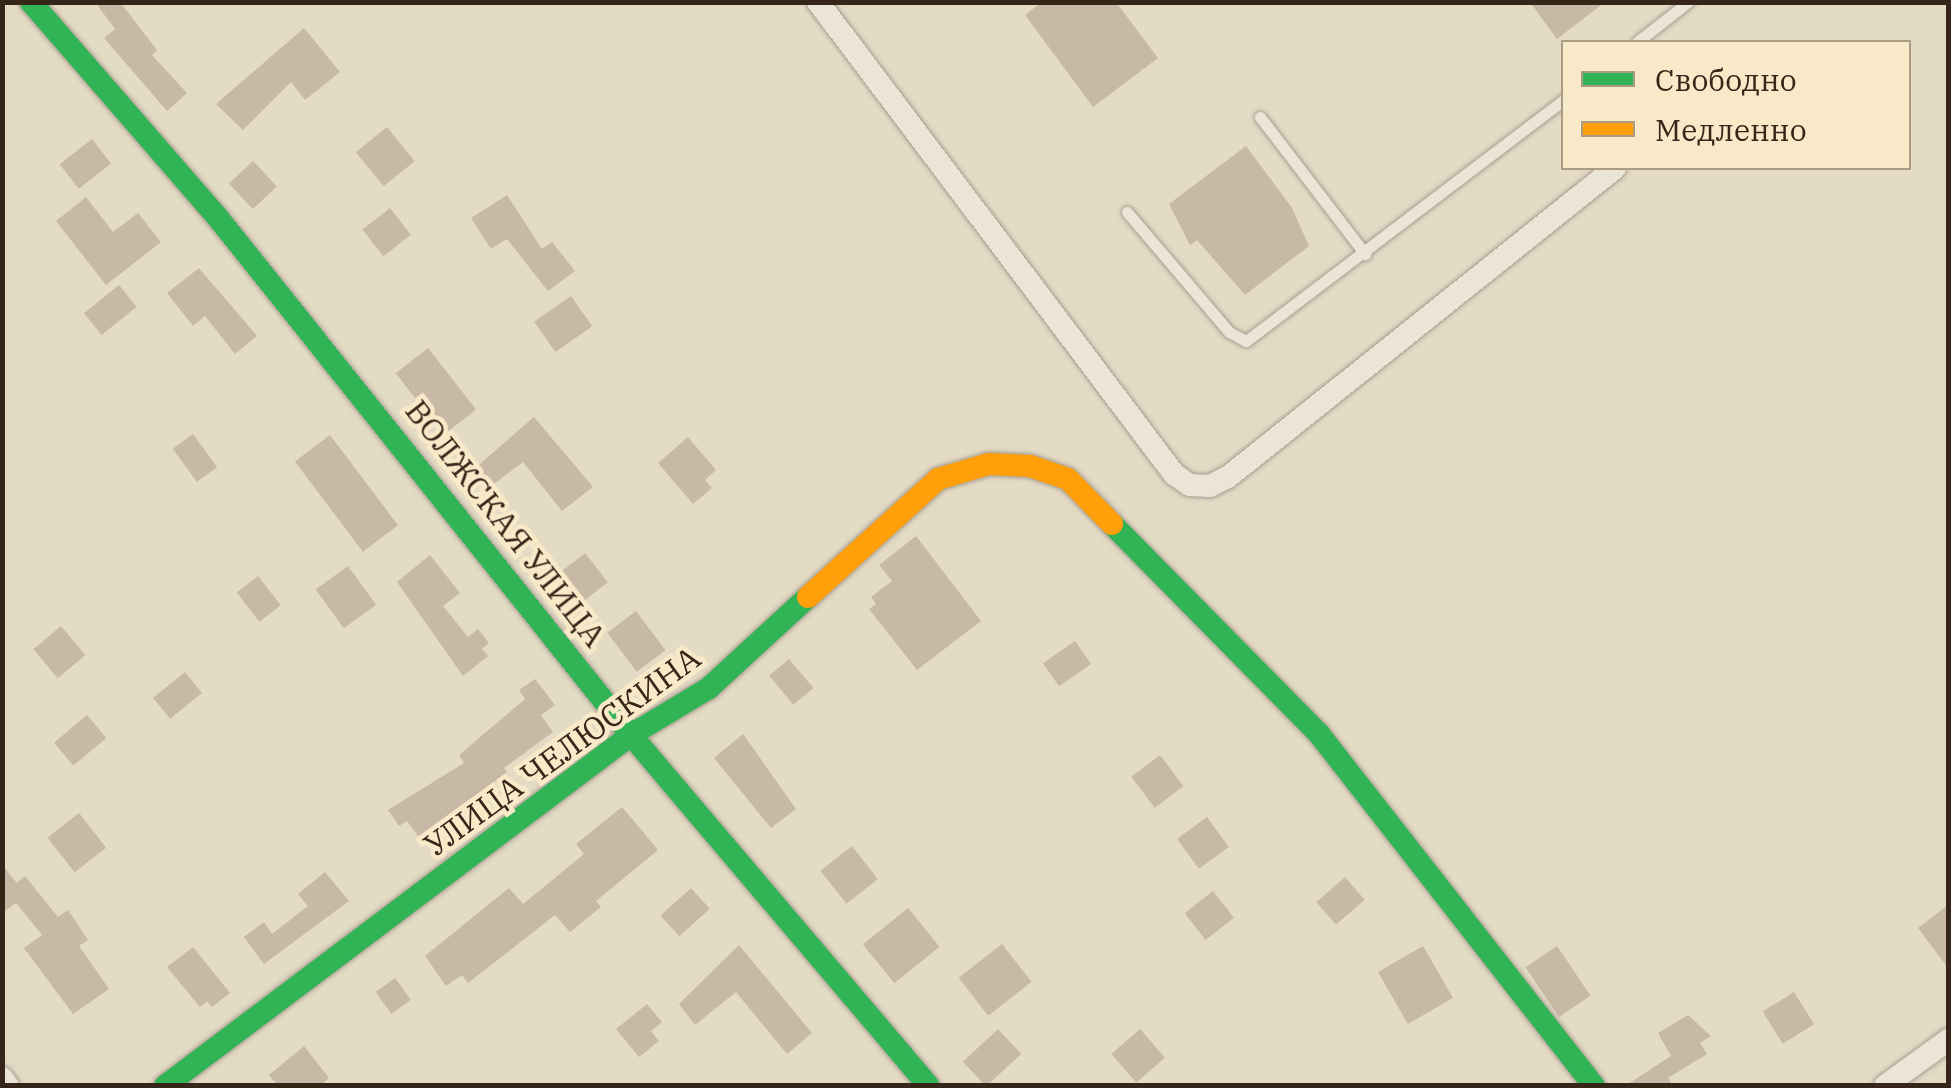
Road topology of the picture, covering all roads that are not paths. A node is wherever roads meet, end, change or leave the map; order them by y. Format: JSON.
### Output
{"nodes":[{"id":1,"x":31,"y":2,"type":"edge"},
{"id":2,"x":818,"y":2,"type":"edge"},
{"id":3,"x":1688,"y":2,"type":"edge"},
{"id":4,"x":1640,"y":40,"type":"edge"},
{"id":5,"x":1561,"y":102,"type":"edge"},
{"id":6,"x":1260,"y":117,"type":"dead end"},
{"id":7,"x":1612,"y":170,"type":"edge"},
{"id":8,"x":1127,"y":212,"type":"dead end"},
{"id":9,"x":1365,"y":254,"type":"junction"},
{"id":10,"x":632,"y":735,"type":"junction"},
{"id":11,"x":1948,"y":1040,"type":"edge"},
{"id":12,"x":2,"y":1078,"type":"edge"},
{"id":13,"x":8,"y":1086,"type":"edge"},
{"id":14,"x":165,"y":1086,"type":"edge"},
{"id":15,"x":929,"y":1086,"type":"edge"},
{"id":16,"x":1594,"y":1086,"type":"edge"},
{"id":17,"x":1885,"y":1086,"type":"edge"}],
"edges":[{"from":1,"to":10,"type":"street","name":"ВОЛЖСКАЯ УЛИЦА"},
{"from":2,"to":7,"type":"street"},
{"from":3,"to":4,"type":"lane"},
{"from":5,"to":9,"type":"lane"},
{"from":6,"to":9,"type":"lane"},
{"from":8,"to":9,"type":"lane"},
{"from":10,"to":14,"type":"street","name":"УЛИЦА ЧЕЛЮСКИНА"},
{"from":10,"to":15,"type":"street","name":"ВОЛЖСКАЯ УЛИЦА"},
{"from":10,"to":16,"type":"street","name":"УЛИЦА ЧЕЛЮСКИНА"},
{"from":11,"to":17,"type":"street"},
{"from":12,"to":13,"type":"street"}]}
